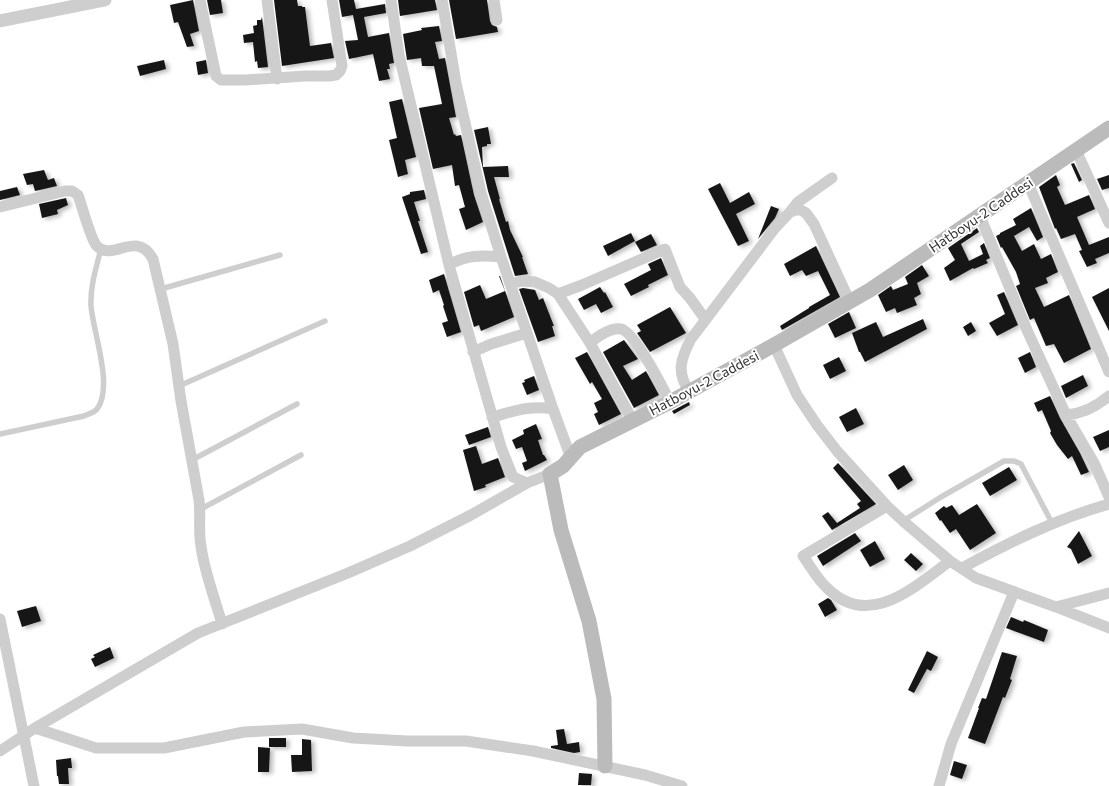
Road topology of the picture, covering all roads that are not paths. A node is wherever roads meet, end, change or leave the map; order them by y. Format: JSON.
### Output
{"nodes":[{"id":1,"x":105,"y":0,"type":"edge"},
{"id":2,"x":200,"y":0,"type":"edge"},
{"id":3,"x":266,"y":0,"type":"edge"},
{"id":4,"x":332,"y":0,"type":"edge"},
{"id":5,"x":391,"y":0,"type":"edge"},
{"id":6,"x":442,"y":0,"type":"edge"},
{"id":7,"x":494,"y":0,"type":"edge"},
{"id":8,"x":497,"y":20,"type":"dead end"},
{"id":9,"x":0,"y":21,"type":"edge"},
{"id":10,"x":277,"y":79,"type":"junction"},
{"id":11,"x":1109,"y":128,"type":"edge"},
{"id":12,"x":1076,"y":150,"type":"junction"},
{"id":13,"x":832,"y":178,"type":"dead end"},
{"id":14,"x":1028,"y":183,"type":"junction"},
{"id":15,"x":0,"y":206,"type":"edge"},
{"id":16,"x":790,"y":212,"type":"junction"},
{"id":17,"x":980,"y":216,"type":"junction"},
{"id":18,"x":1109,"y":223,"type":"edge"},
{"id":19,"x":101,"y":249,"type":"junction"},
{"id":20,"x":280,"y":255,"type":"dead end"},
{"id":21,"x":501,"y":258,"type":"junction"},
{"id":22,"x":449,"y":265,"type":"junction"},
{"id":23,"x":510,"y":284,"type":"junction"},
{"id":24,"x":160,"y":289,"type":"junction"},
{"id":25,"x":558,"y":294,"type":"junction"},
{"id":26,"x":850,"y":302,"type":"junction"},
{"id":27,"x":705,"y":320,"type":"junction"},
{"id":28,"x":325,"y":321,"type":"dead end"},
{"id":29,"x":527,"y":333,"type":"junction"},
{"id":30,"x":590,"y":343,"type":"junction"},
{"id":31,"x":774,"y":345,"type":"junction"},
{"id":32,"x":473,"y":352,"type":"junction"},
{"id":33,"x":1109,"y":372,"type":"edge"},
{"id":34,"x":179,"y":386,"type":"junction"},
{"id":35,"x":689,"y":392,"type":"junction"},
{"id":36,"x":1109,"y":396,"type":"edge"},
{"id":37,"x":670,"y":402,"type":"junction"},
{"id":38,"x":298,"y":404,"type":"dead end"},
{"id":39,"x":553,"y":409,"type":"junction"},
{"id":40,"x":1066,"y":415,"type":"junction"},
{"id":41,"x":492,"y":418,"type":"junction"},
{"id":42,"x":633,"y":421,"type":"junction"},
{"id":43,"x":0,"y":434,"type":"edge"},
{"id":44,"x":301,"y":455,"type":"dead end"},
{"id":45,"x":571,"y":458,"type":"junction"},
{"id":46,"x":192,"y":460,"type":"junction"},
{"id":47,"x":550,"y":474,"type":"junction"},
{"id":48,"x":527,"y":482,"type":"junction"},
{"id":49,"x":1109,"y":497,"type":"edge"},
{"id":50,"x":1109,"y":504,"type":"edge"},
{"id":51,"x":887,"y":506,"type":"junction"},
{"id":52,"x":200,"y":509,"type":"junction"},
{"id":53,"x":903,"y":521,"type":"junction"},
{"id":54,"x":1052,"y":523,"type":"junction"},
{"id":55,"x":950,"y":561,"type":"junction"},
{"id":56,"x":962,"y":568,"type":"junction"},
{"id":57,"x":1014,"y":592,"type":"junction"},
{"id":58,"x":1109,"y":592,"type":"edge"},
{"id":59,"x":1056,"y":607,"type":"junction"},
{"id":60,"x":0,"y":619,"type":"edge"},
{"id":61,"x":222,"y":624,"type":"junction"},
{"id":62,"x":1109,"y":628,"type":"edge"},
{"id":63,"x":35,"y":728,"type":"junction"},
{"id":64,"x":25,"y":735,"type":"junction"},
{"id":65,"x":0,"y":751,"type":"edge"},
{"id":66,"x":605,"y":766,"type":"junction"},
{"id":67,"x":34,"y":786,"type":"edge"},
{"id":68,"x":682,"y":786,"type":"edge"},
{"id":69,"x":938,"y":786,"type":"edge"}],
"edges":[{"from":1,"to":9,"type":"street"},
{"from":2,"to":10,"type":"street"},
{"from":3,"to":10,"type":"street"},
{"from":4,"to":10,"type":"street"},
{"from":5,"to":22,"type":"street"},
{"from":6,"to":21,"type":"street"},
{"from":7,"to":8,"type":"street"},
{"from":11,"to":12,"type":"main road","name":"Hatboyu-2 Caddesi"},
{"from":12,"to":14,"type":"main road","name":"Hatboyu-2 Caddesi"},
{"from":12,"to":18,"type":"street"},
{"from":13,"to":16,"type":"street"},
{"from":14,"to":17,"type":"main road","name":"Hatboyu-2 Caddesi"},
{"from":14,"to":33,"type":"street"},
{"from":15,"to":19,"type":"street"},
{"from":16,"to":26,"type":"street"},
{"from":16,"to":27,"type":"street"},
{"from":17,"to":26,"type":"main road","name":"Hatboyu-2 Caddesi"},
{"from":17,"to":40,"type":"street"},
{"from":19,"to":24,"type":"street"},
{"from":19,"to":43,"type":"lane"},
{"from":20,"to":24,"type":"lane"},
{"from":21,"to":22,"type":"street"},
{"from":21,"to":23,"type":"street"},
{"from":22,"to":32,"type":"street"},
{"from":23,"to":25,"type":"street"},
{"from":23,"to":29,"type":"street"},
{"from":24,"to":34,"type":"street"},
{"from":25,"to":27,"type":"street"},
{"from":25,"to":30,"type":"street"},
{"from":26,"to":31,"type":"main road","name":"Hatboyu-2 Caddesi"},
{"from":27,"to":35,"type":"street"},
{"from":28,"to":34,"type":"lane"},
{"from":29,"to":32,"type":"street"},
{"from":29,"to":39,"type":"street"},
{"from":30,"to":37,"type":"street"},
{"from":30,"to":42,"type":"street"},
{"from":31,"to":35,"type":"main road","name":"Hatboyu-2 Caddesi"},
{"from":31,"to":51,"type":"street"},
{"from":32,"to":41,"type":"street"},
{"from":34,"to":46,"type":"street"},
{"from":35,"to":37,"type":"main road","name":"Hatboyu-2 Caddesi"},
{"from":36,"to":40,"type":"street"},
{"from":37,"to":42,"type":"main road","name":"Hatboyu-2 Caddesi"},
{"from":38,"to":46,"type":"lane"},
{"from":39,"to":41,"type":"street"},
{"from":39,"to":45,"type":"street"},
{"from":40,"to":49,"type":"street"},
{"from":41,"to":48,"type":"street"},
{"from":42,"to":45,"type":"main road","name":"Hatboyu-2 Caddesi"},
{"from":44,"to":52,"type":"lane"},
{"from":45,"to":47,"type":"main road","name":"Hatboyu-2 Caddesi"},
{"from":46,"to":52,"type":"street"},
{"from":47,"to":48,"type":"street"},
{"from":47,"to":66,"type":"main road"},
{"from":48,"to":61,"type":"street"},
{"from":50,"to":54,"type":"street"},
{"from":51,"to":53,"type":"street"},
{"from":51,"to":55,"type":"street"},
{"from":52,"to":61,"type":"street"},
{"from":53,"to":54,"type":"lane"},
{"from":53,"to":55,"type":"street"},
{"from":54,"to":56,"type":"street"},
{"from":55,"to":56,"type":"street"},
{"from":56,"to":57,"type":"street"},
{"from":57,"to":59,"type":"street"},
{"from":57,"to":69,"type":"street"},
{"from":58,"to":59,"type":"street"},
{"from":59,"to":62,"type":"street"},
{"from":60,"to":64,"type":"street"},
{"from":61,"to":63,"type":"street"},
{"from":63,"to":64,"type":"street"},
{"from":63,"to":66,"type":"street"},
{"from":64,"to":65,"type":"street"},
{"from":64,"to":67,"type":"street"},
{"from":66,"to":68,"type":"street"}]}
